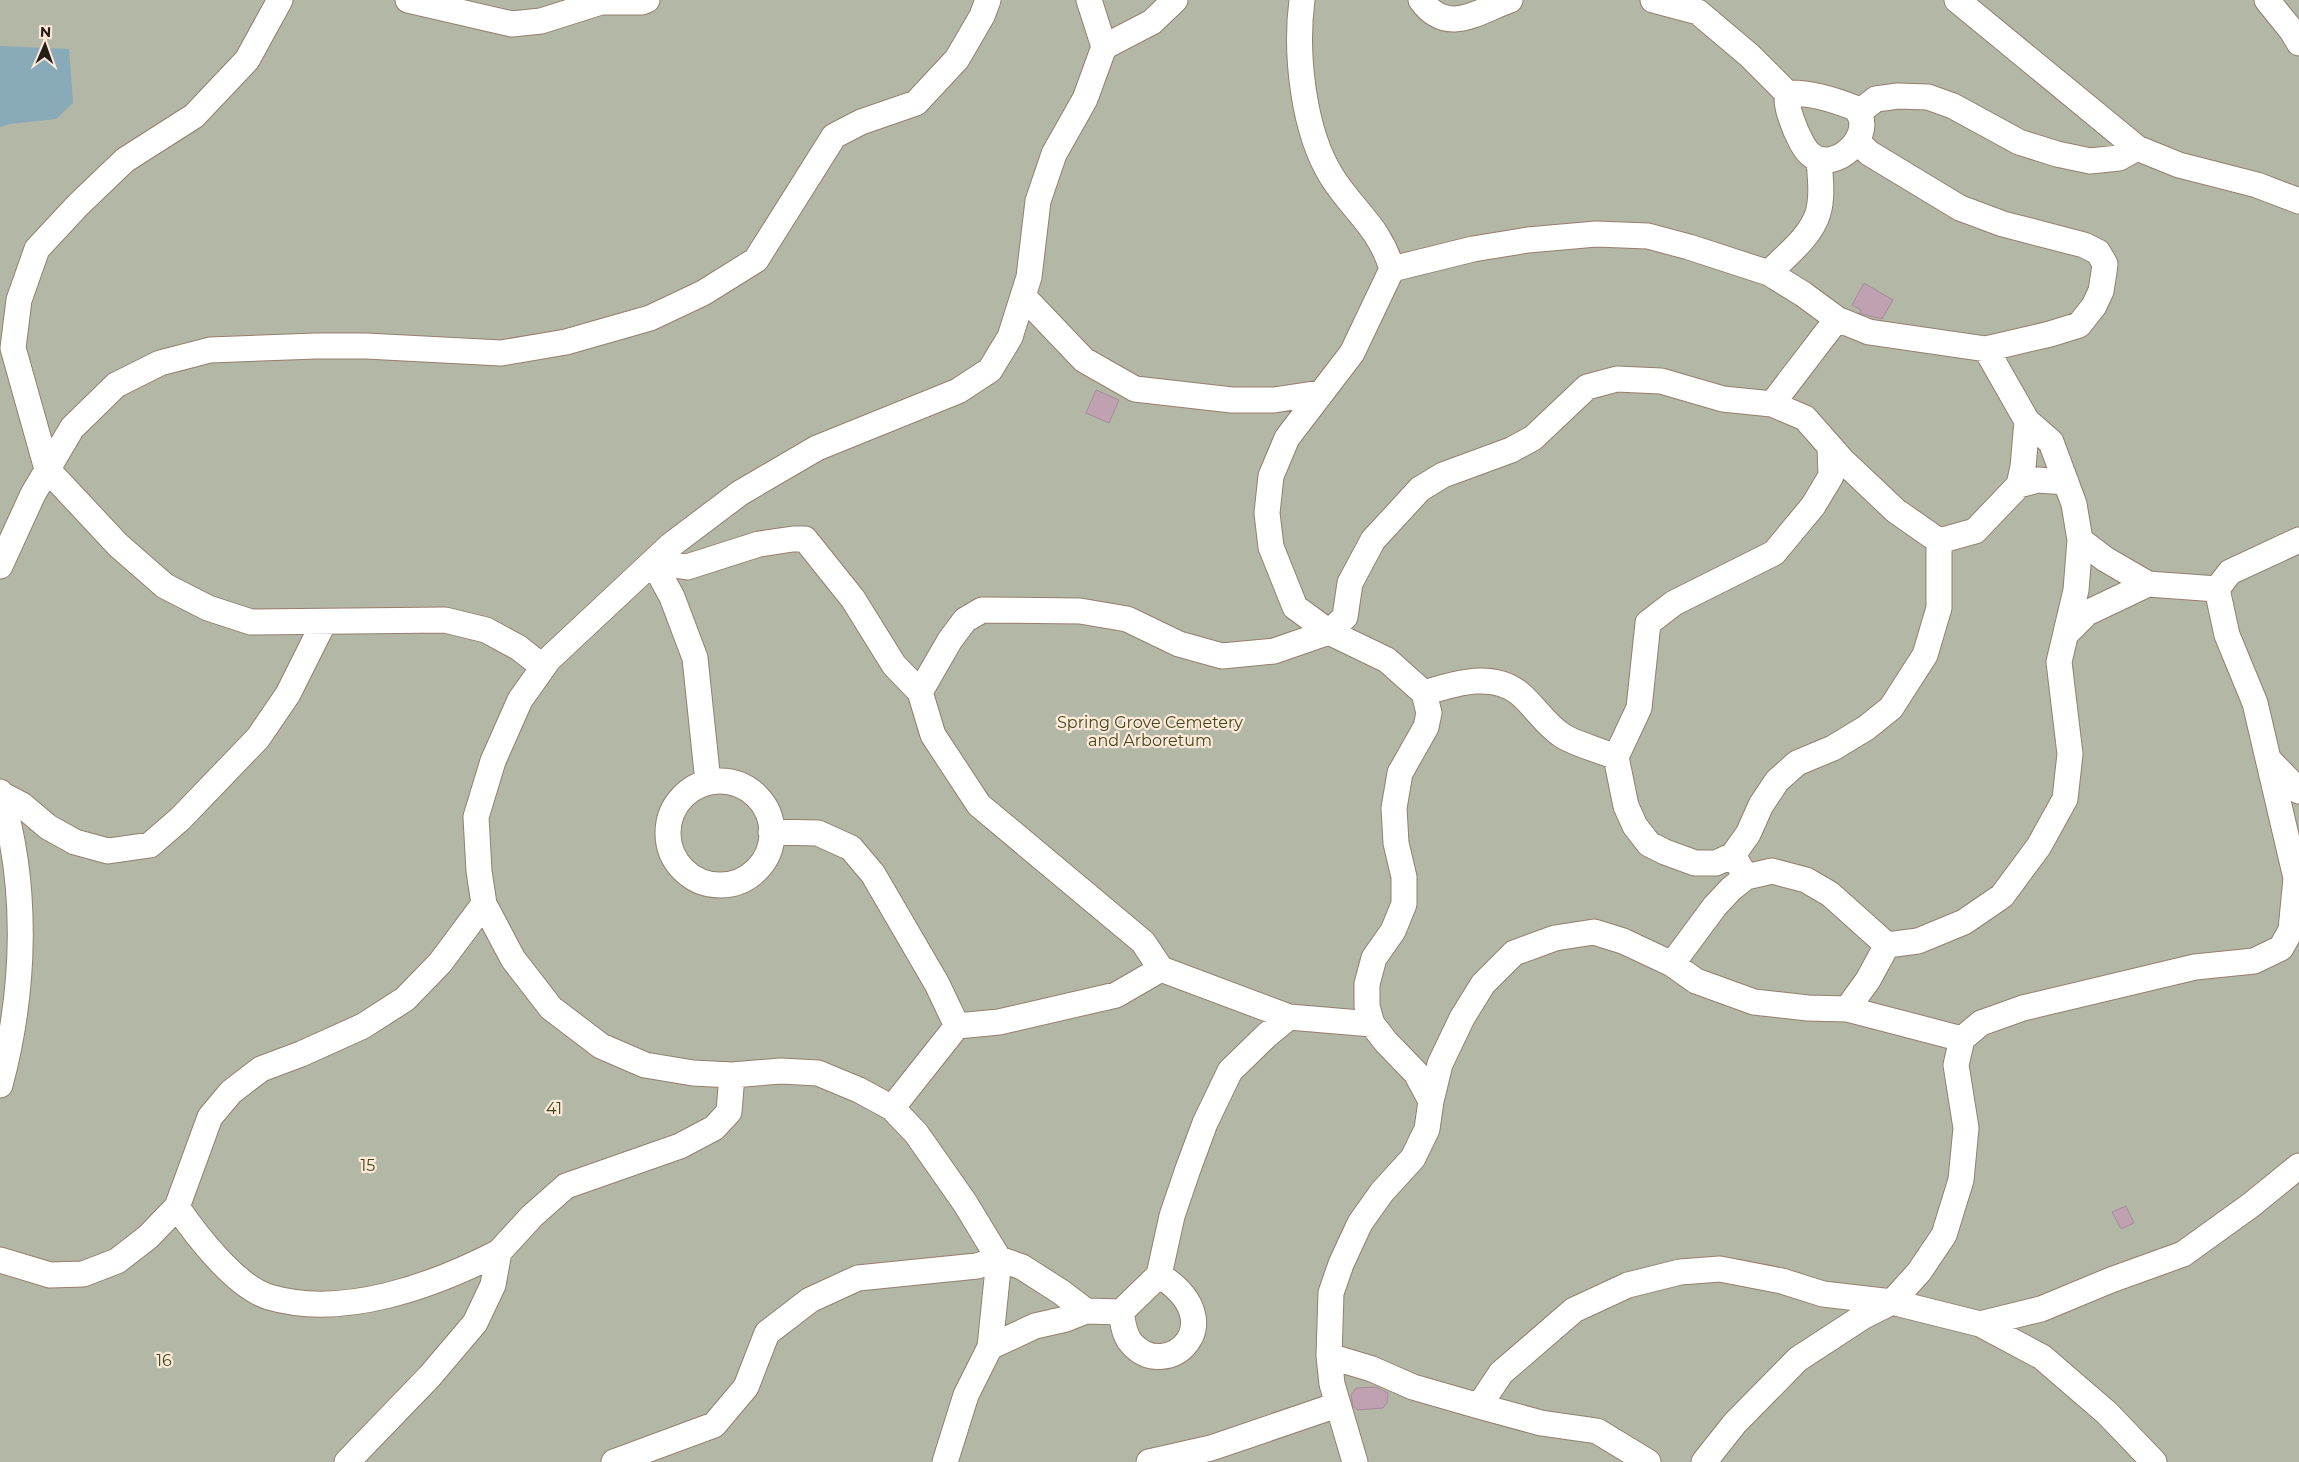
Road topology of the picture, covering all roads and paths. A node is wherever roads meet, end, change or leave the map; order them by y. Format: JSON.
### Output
{"nodes":[{"id":1,"x":280,"y":0,"type":"edge"},
{"id":2,"x":408,"y":0,"type":"edge"},
{"id":3,"x":647,"y":0,"type":"edge"},
{"id":4,"x":988,"y":0,"type":"edge"},
{"id":5,"x":1088,"y":0,"type":"edge"},
{"id":6,"x":1176,"y":0,"type":"edge"},
{"id":7,"x":1302,"y":0,"type":"edge"},
{"id":8,"x":1421,"y":0,"type":"edge"},
{"id":9,"x":1510,"y":0,"type":"edge"},
{"id":10,"x":1653,"y":0,"type":"edge"},
{"id":11,"x":1957,"y":0,"type":"edge"},
{"id":12,"x":2267,"y":0,"type":"edge"},
{"id":13,"x":2299,"y":43,"type":"edge"},
{"id":14,"x":1104,"y":48,"type":"junction"},
{"id":15,"x":1787,"y":93,"type":"junction"},
{"id":16,"x":1859,"y":112,"type":"junction"},
{"id":17,"x":1858,"y":142,"type":"junction"},
{"id":18,"x":2137,"y":148,"type":"junction"},
{"id":19,"x":1819,"y":159,"type":"junction"},
{"id":20,"x":2299,"y":201,"type":"edge"},
{"id":21,"x":1392,"y":269,"type":"junction"},
{"id":22,"x":1769,"y":273,"type":"junction"},
{"id":23,"x":1023,"y":296,"type":"junction"},
{"id":24,"x":1837,"y":319,"type":"junction"},
{"id":25,"x":1986,"y":350,"type":"junction"},
{"id":26,"x":1320,"y":393,"type":"junction"},
{"id":27,"x":1772,"y":404,"type":"junction"},
{"id":28,"x":2027,"y":421,"type":"junction"},
{"id":29,"x":1830,"y":447,"type":"junction"},
{"id":30,"x":47,"y":469,"type":"junction"},
{"id":31,"x":2066,"y":482,"type":"junction"},
{"id":32,"x":2019,"y":485,"type":"junction"},
{"id":33,"x":2080,"y":540,"type":"junction"},
{"id":34,"x":2299,"y":540,"type":"edge"},
{"id":35,"x":1939,"y":541,"type":"junction"},
{"id":36,"x":653,"y":562,"type":"junction"},
{"id":37,"x":0,"y":566,"type":"edge"},
{"id":38,"x":2148,"y":584,"type":"junction"},
{"id":39,"x":2217,"y":589,"type":"junction"},
{"id":40,"x":324,"y":622,"type":"junction"},
{"id":41,"x":1329,"y":632,"type":"junction"},
{"id":42,"x":2067,"y":633,"type":"junction"},
{"id":43,"x":543,"y":667,"type":"junction"},
{"id":44,"x":920,"y":692,"type":"junction"},
{"id":45,"x":1424,"y":693,"type":"junction"},
{"id":46,"x":1616,"y":757,"type":"junction"},
{"id":47,"x":2269,"y":760,"type":"junction"},
{"id":48,"x":708,"y":782,"type":"junction"},
{"id":49,"x":2299,"y":792,"type":"edge"},
{"id":50,"x":0,"y":793,"type":"edge"},
{"id":51,"x":771,"y":832,"type":"junction"},
{"id":52,"x":1733,"y":855,"type":"junction"},
{"id":53,"x":1746,"y":878,"type":"junction"},
{"id":54,"x":484,"y":904,"type":"junction"},
{"id":55,"x":1887,"y":945,"type":"junction"},
{"id":56,"x":1672,"y":964,"type":"junction"},
{"id":57,"x":1161,"y":969,"type":"junction"},
{"id":58,"x":1847,"y":1009,"type":"junction"},
{"id":59,"x":1289,"y":1018,"type":"junction"},
{"id":60,"x":1372,"y":1024,"type":"junction"},
{"id":61,"x":956,"y":1026,"type":"junction"},
{"id":62,"x":1962,"y":1039,"type":"junction"},
{"id":63,"x":732,"y":1075,"type":"junction"},
{"id":64,"x":0,"y":1085,"type":"edge"},
{"id":65,"x":1431,"y":1101,"type":"junction"},
{"id":66,"x":892,"y":1108,"type":"junction"},
{"id":67,"x":2299,"y":1166,"type":"edge"},
{"id":68,"x":177,"y":1207,"type":"junction"},
{"id":69,"x":499,"y":1252,"type":"junction"},
{"id":70,"x":999,"y":1259,"type":"junction"},
{"id":71,"x":0,"y":1260,"type":"edge"},
{"id":72,"x":1159,"y":1275,"type":"junction"},
{"id":73,"x":1892,"y":1302,"type":"junction"},
{"id":74,"x":1086,"y":1311,"type":"junction"},
{"id":75,"x":1121,"y":1312,"type":"junction"},
{"id":76,"x":1980,"y":1324,"type":"junction"},
{"id":77,"x":990,"y":1347,"type":"junction"},
{"id":78,"x":1329,"y":1356,"type":"junction"},
{"id":79,"x":1337,"y":1405,"type":"junction"},
{"id":80,"x":1479,"y":1406,"type":"junction"},
{"id":81,"x":347,"y":1462,"type":"edge"},
{"id":82,"x":614,"y":1462,"type":"edge"},
{"id":83,"x":945,"y":1462,"type":"edge"},
{"id":84,"x":1149,"y":1462,"type":"edge"},
{"id":85,"x":1355,"y":1462,"type":"edge"},
{"id":86,"x":1648,"y":1462,"type":"edge"},
{"id":87,"x":1704,"y":1462,"type":"edge"},
{"id":88,"x":2154,"y":1462,"type":"edge"}],
"edges":[{"from":1,"to":30,"type":"street"},
{"from":2,"to":3,"type":"street"},
{"from":4,"to":30,"type":"street"},
{"from":5,"to":14,"type":"street"},
{"from":6,"to":14,"type":"street"},
{"from":7,"to":21,"type":"street"},
{"from":8,"to":9,"type":"street"},
{"from":10,"to":15,"type":"street"},
{"from":11,"to":18,"type":"street"},
{"from":12,"to":13,"type":"street"},
{"from":14,"to":23,"type":"street"},
{"from":15,"to":16,"type":"street"},
{"from":15,"to":19,"type":"street"},
{"from":16,"to":17,"type":"street"},
{"from":16,"to":18,"type":"street"},
{"from":17,"to":19,"type":"street"},
{"from":17,"to":25,"type":"street"},
{"from":18,"to":20,"type":"street"},
{"from":19,"to":22,"type":"street"},
{"from":21,"to":22,"type":"street"},
{"from":21,"to":26,"type":"street"},
{"from":22,"to":24,"type":"street"},
{"from":23,"to":26,"type":"street"},
{"from":23,"to":36,"type":"street"},
{"from":24,"to":25,"type":"street"},
{"from":24,"to":27,"type":"street"},
{"from":25,"to":28,"type":"street"},
{"from":26,"to":41,"type":"street"},
{"from":27,"to":29,"type":"street"},
{"from":27,"to":41,"type":"street"},
{"from":28,"to":31,"type":"street"},
{"from":28,"to":32,"type":"street"},
{"from":29,"to":35,"type":"street"},
{"from":29,"to":46,"type":"street"},
{"from":30,"to":37,"type":"street"},
{"from":30,"to":40,"type":"street"},
{"from":31,"to":32,"type":"street"},
{"from":31,"to":33,"type":"street"},
{"from":32,"to":35,"type":"street"},
{"from":33,"to":38,"type":"street"},
{"from":33,"to":42,"type":"street"},
{"from":34,"to":39,"type":"street"},
{"from":35,"to":52,"type":"street"},
{"from":36,"to":43,"type":"street"},
{"from":36,"to":44,"type":"street"},
{"from":36,"to":48,"type":"street"},
{"from":38,"to":39,"type":"street"},
{"from":38,"to":42,"type":"street"},
{"from":39,"to":47,"type":"street"},
{"from":40,"to":43,"type":"street"},
{"from":40,"to":50,"type":"street"},
{"from":41,"to":44,"type":"street"},
{"from":41,"to":45,"type":"street"},
{"from":42,"to":55,"type":"street"},
{"from":43,"to":54,"type":"street"},
{"from":44,"to":57,"type":"street"},
{"from":45,"to":46,"type":"street"},
{"from":45,"to":60,"type":"street"},
{"from":46,"to":52,"type":"street"},
{"from":47,"to":49,"type":"street"},
{"from":47,"to":62,"type":"street"},
{"from":48,"to":51,"type":"street"},
{"from":48,"to":51,"type":"street"},
{"from":50,"to":64,"type":"street"},
{"from":51,"to":61,"type":"street"},
{"from":52,"to":53,"type":"street"},
{"from":53,"to":55,"type":"street"},
{"from":53,"to":56,"type":"street"},
{"from":54,"to":63,"type":"street"},
{"from":54,"to":68,"type":"street"},
{"from":55,"to":58,"type":"street"},
{"from":56,"to":58,"type":"street"},
{"from":56,"to":65,"type":"street"},
{"from":57,"to":59,"type":"street"},
{"from":57,"to":61,"type":"street"},
{"from":58,"to":62,"type":"street"},
{"from":59,"to":60,"type":"street"},
{"from":59,"to":72,"type":"street"},
{"from":60,"to":65,"type":"street"},
{"from":61,"to":66,"type":"street"},
{"from":62,"to":73,"type":"street"},
{"from":63,"to":66,"type":"street"},
{"from":63,"to":69,"type":"street"},
{"from":65,"to":78,"type":"street"},
{"from":66,"to":70,"type":"street"},
{"from":67,"to":76,"type":"street"},
{"from":68,"to":69,"type":"street"},
{"from":68,"to":71,"type":"street"},
{"from":69,"to":81,"type":"street"},
{"from":70,"to":74,"type":"street"},
{"from":70,"to":77,"type":"street"},
{"from":70,"to":82,"type":"street"},
{"from":72,"to":75,"type":"street"},
{"from":72,"to":75,"type":"street"},
{"from":73,"to":76,"type":"street"},
{"from":73,"to":80,"type":"street"},
{"from":73,"to":87,"type":"street"},
{"from":74,"to":75,"type":"street"},
{"from":74,"to":77,"type":"street"},
{"from":76,"to":88,"type":"street"},
{"from":77,"to":83,"type":"street"},
{"from":78,"to":79,"type":"street"},
{"from":78,"to":80,"type":"street"},
{"from":79,"to":84,"type":"street"},
{"from":79,"to":85,"type":"street"},
{"from":80,"to":86,"type":"street"}]}
